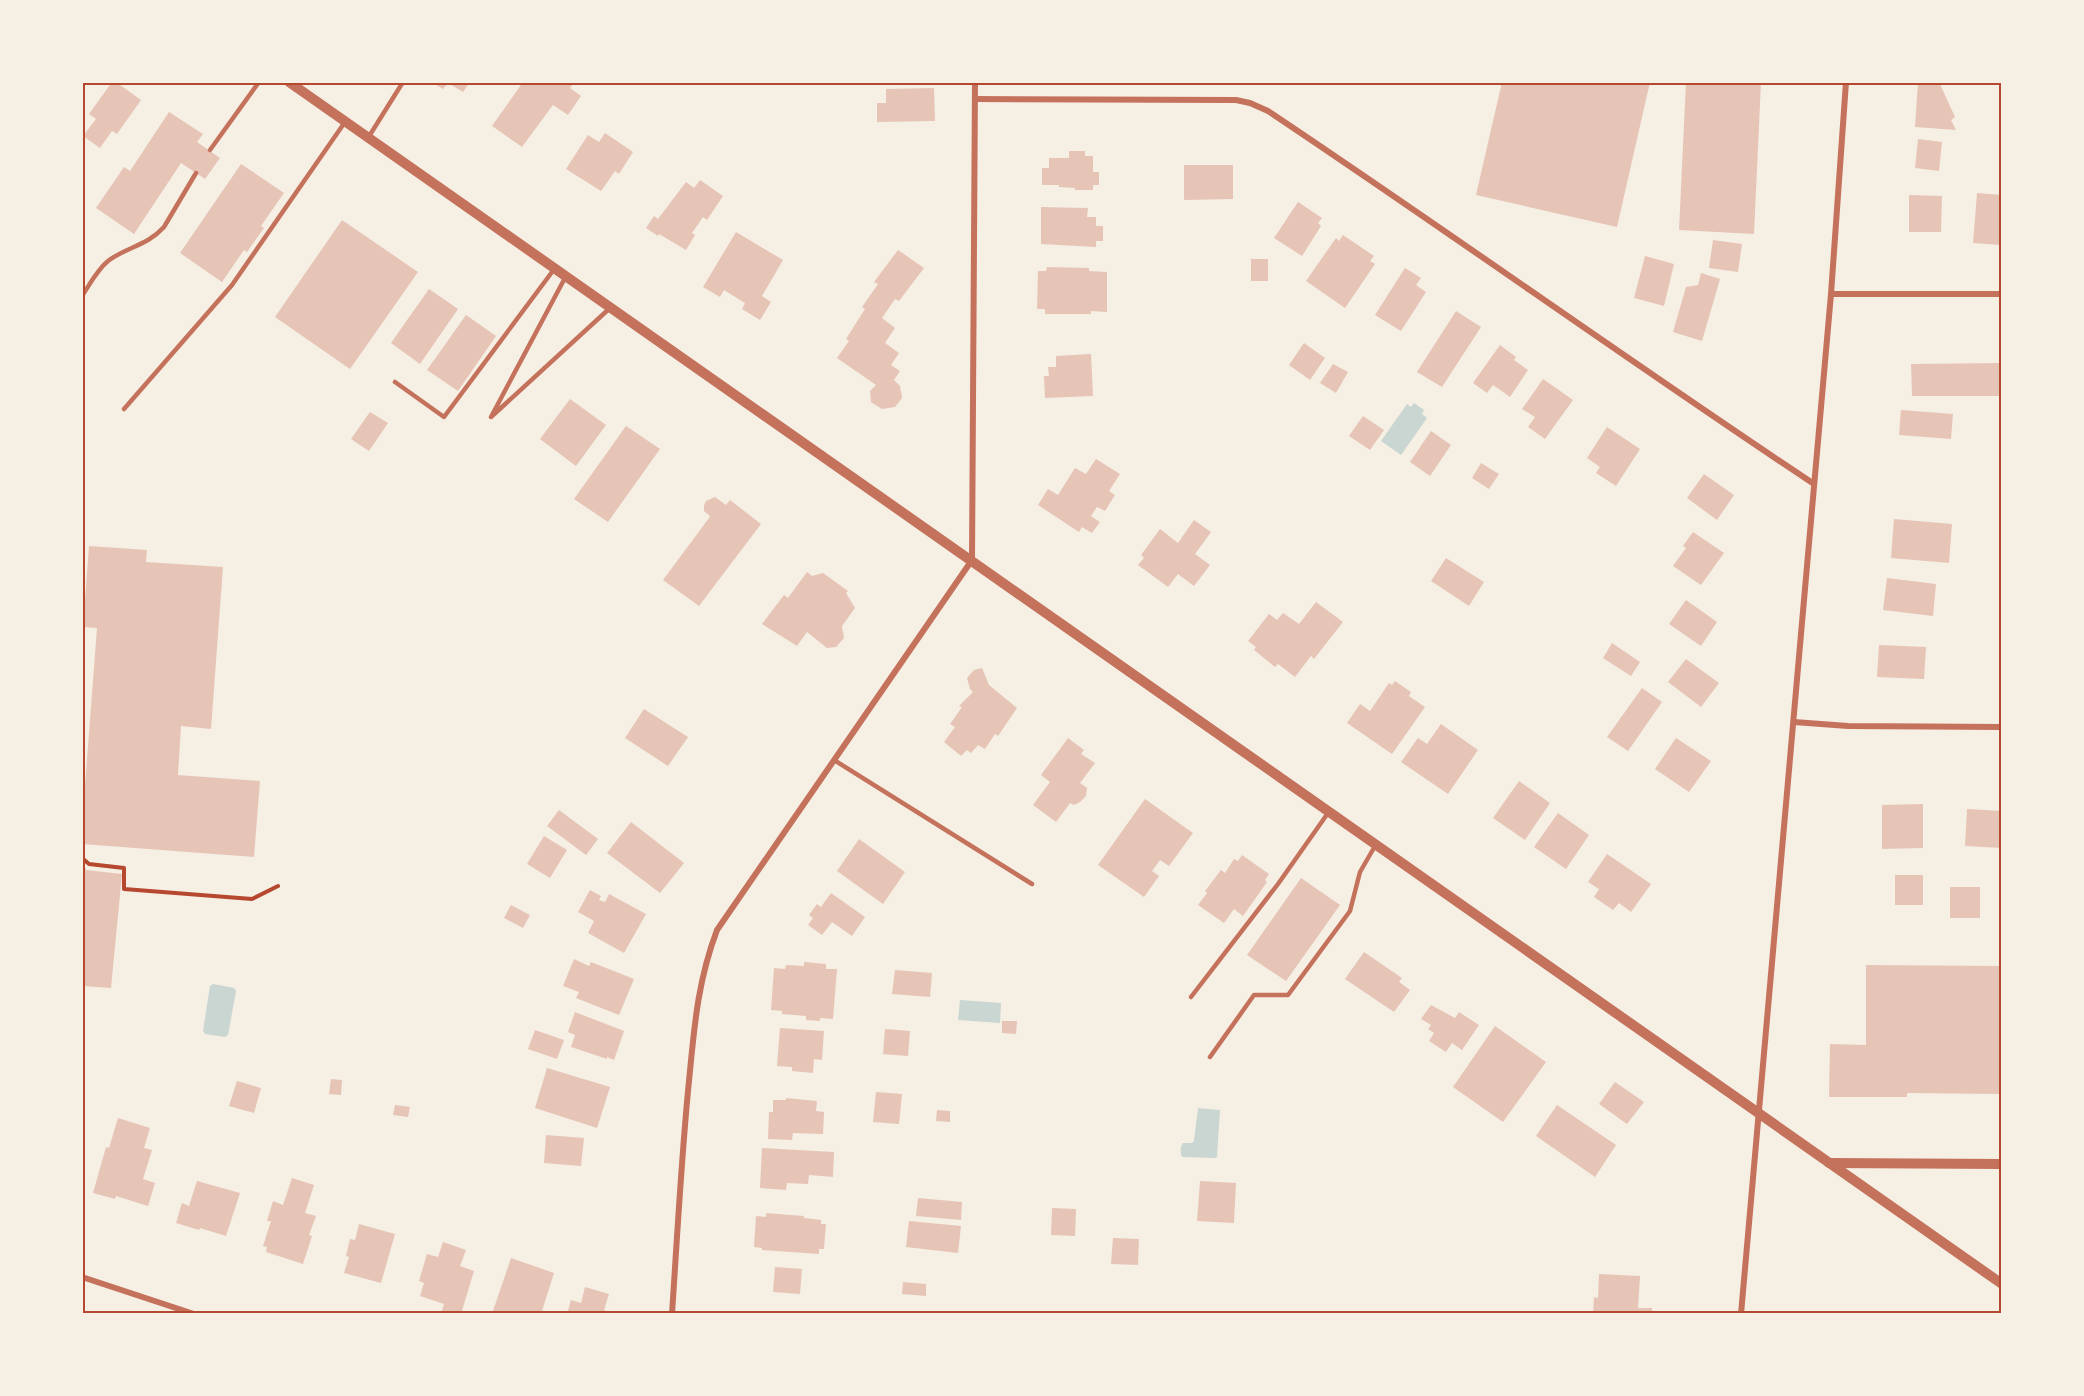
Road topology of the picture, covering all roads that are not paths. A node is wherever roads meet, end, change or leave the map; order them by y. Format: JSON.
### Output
{"nodes":[{"id":1,"x":259,"y":82,"type":"edge"},
{"id":2,"x":289,"y":82,"type":"edge"},
{"id":3,"x":403,"y":82,"type":"edge"},
{"id":4,"x":975,"y":82,"type":"edge"},
{"id":5,"x":1846,"y":82,"type":"edge"},
{"id":6,"x":975,"y":99,"type":"junction"},
{"id":7,"x":345,"y":122,"type":"junction"},
{"id":8,"x":368,"y":138,"type":"junction"},
{"id":9,"x":210,"y":150,"type":"dead end"},
{"id":10,"x":196,"y":173,"type":"dead end"},
{"id":11,"x":555,"y":268,"type":"junction"},
{"id":12,"x":566,"y":276,"type":"junction"},
{"id":13,"x":1831,"y":294,"type":"junction"},
{"id":14,"x":2001,"y":294,"type":"edge"},
{"id":15,"x":82,"y":296,"type":"edge"},
{"id":16,"x":611,"y":307,"type":"junction"},
{"id":17,"x":395,"y":382,"type":"dead end"},
{"id":18,"x":124,"y":409,"type":"dead end"},
{"id":19,"x":1814,"y":484,"type":"junction"},
{"id":20,"x":972,"y":560,"type":"junction"},
{"id":21,"x":1794,"y":722,"type":"junction"},
{"id":22,"x":2001,"y":727,"type":"edge"},
{"id":23,"x":834,"y":760,"type":"junction"},
{"id":24,"x":1329,"y":811,"type":"junction"},
{"id":25,"x":1377,"y":844,"type":"junction"},
{"id":26,"x":1032,"y":884,"type":"dead end"},
{"id":27,"x":1191,"y":997,"type":"dead end"},
{"id":28,"x":1210,"y":1057,"type":"dead end"},
{"id":29,"x":1758,"y":1112,"type":"junction"},
{"id":30,"x":1828,"y":1163,"type":"junction"},
{"id":31,"x":2001,"y":1164,"type":"edge"},
{"id":32,"x":82,"y":1277,"type":"edge"},
{"id":33,"x":2001,"y":1284,"type":"edge"},
{"id":34,"x":194,"y":1314,"type":"edge"},
{"id":35,"x":672,"y":1314,"type":"edge"},
{"id":36,"x":1741,"y":1314,"type":"edge"}],
"edges":[{"from":1,"to":9,"type":"lane"},
{"from":2,"to":7,"type":"street"},
{"from":3,"to":8,"type":"lane"},
{"from":4,"to":6,"type":"street"},
{"from":5,"to":13,"type":"street"},
{"from":6,"to":19,"type":"street"},
{"from":6,"to":20,"type":"street"},
{"from":7,"to":8,"type":"street"},
{"from":7,"to":18,"type":"lane"},
{"from":8,"to":11,"type":"street"},
{"from":10,"to":15,"type":"lane"},
{"from":11,"to":12,"type":"street"},
{"from":11,"to":17,"type":"lane"},
{"from":12,"to":16,"type":"street"},
{"from":12,"to":16,"type":"lane"},
{"from":13,"to":14,"type":"street"},
{"from":13,"to":19,"type":"street"},
{"from":16,"to":20,"type":"street"},
{"from":19,"to":21,"type":"street"},
{"from":20,"to":23,"type":"street"},
{"from":20,"to":24,"type":"street"},
{"from":21,"to":22,"type":"street"},
{"from":21,"to":29,"type":"street"},
{"from":23,"to":26,"type":"lane"},
{"from":23,"to":35,"type":"street"},
{"from":24,"to":25,"type":"street"},
{"from":24,"to":27,"type":"lane"},
{"from":25,"to":28,"type":"lane"},
{"from":25,"to":29,"type":"street"},
{"from":29,"to":30,"type":"street"},
{"from":29,"to":36,"type":"street"},
{"from":30,"to":31,"type":"street"},
{"from":30,"to":33,"type":"street"},
{"from":32,"to":34,"type":"street"}]}
